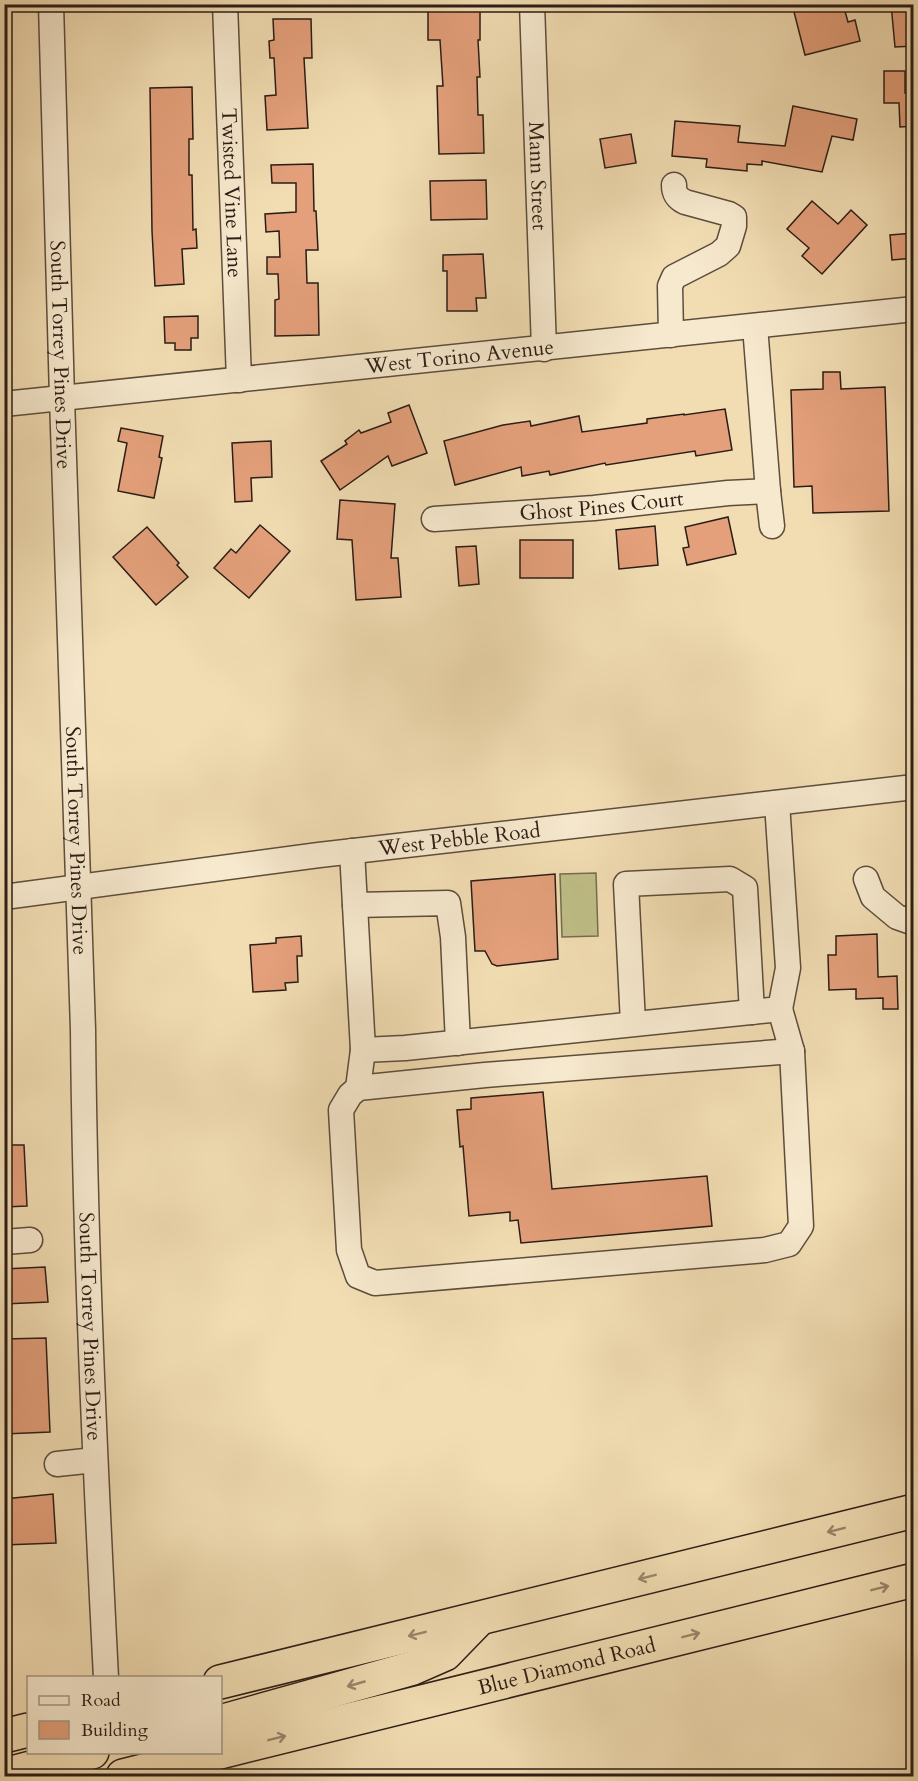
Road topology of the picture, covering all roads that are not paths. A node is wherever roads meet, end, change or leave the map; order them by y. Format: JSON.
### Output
{"nodes":[{"id":1,"x":51,"y":4,"type":"edge"},
{"id":2,"x":225,"y":4,"type":"edge"},
{"id":3,"x":532,"y":4,"type":"edge"},
{"id":4,"x":674,"y":185,"type":"dead end"},
{"id":5,"x":914,"y":309,"type":"edge"},
{"id":6,"x":755,"y":326,"type":"junction"},
{"id":7,"x":671,"y":335,"type":"junction"},
{"id":8,"x":544,"y":349,"type":"junction"},
{"id":9,"x":239,"y":380,"type":"junction"},
{"id":10,"x":62,"y":398,"type":"junction"},
{"id":11,"x":4,"y":404,"type":"edge"},
{"id":12,"x":768,"y":491,"type":"junction"},
{"id":13,"x":434,"y":519,"type":"dead end"},
{"id":14,"x":772,"y":526,"type":"dead end"},
{"id":15,"x":914,"y":787,"type":"edge"},
{"id":16,"x":777,"y":803,"type":"junction"},
{"id":17,"x":352,"y":851,"type":"junction"},
{"id":18,"x":866,"y":879,"type":"dead end"},
{"id":19,"x":79,"y":888,"type":"junction"},
{"id":20,"x":4,"y":897,"type":"edge"},
{"id":21,"x":355,"y":904,"type":"junction"},
{"id":22,"x":914,"y":923,"type":"edge"},
{"id":23,"x":780,"y":1009,"type":"junction"},
{"id":24,"x":752,"y":1012,"type":"junction"},
{"id":25,"x":633,"y":1023,"type":"junction"},
{"id":26,"x":458,"y":1043,"type":"junction"},
{"id":27,"x":363,"y":1050,"type":"junction"},
{"id":28,"x":792,"y":1051,"type":"junction"},
{"id":29,"x":358,"y":1088,"type":"junction"},
{"id":30,"x":30,"y":1240,"type":"dead end"},
{"id":31,"x":4,"y":1242,"type":"edge"},
{"id":32,"x":94,"y":1460,"type":"junction"},
{"id":33,"x":57,"y":1464,"type":"dead end"},
{"id":34,"x":914,"y":1511,"type":"edge"},
{"id":35,"x":914,"y":1580,"type":"edge"},
{"id":36,"x":479,"y":1619,"type":"junction"},
{"id":37,"x":106,"y":1676,"type":"edge"},
{"id":38,"x":222,"y":1682,"type":"edge"},
{"id":39,"x":222,"y":1721,"type":"edge"},
{"id":40,"x":27,"y":1730,"type":"edge"},
{"id":41,"x":4,"y":1736,"type":"edge"},
{"id":42,"x":222,"y":1752,"type":"edge"},
{"id":43,"x":84,"y":1754,"type":"edge"},
{"id":44,"x":129,"y":1754,"type":"edge"},
{"id":45,"x":212,"y":1754,"type":"edge"},
{"id":46,"x":4,"y":1775,"type":"edge"},
{"id":47,"x":110,"y":1776,"type":"edge"},
{"id":48,"x":123,"y":1776,"type":"edge"}],
"edges":[{"from":1,"to":10,"type":"street","name":"South Torrey Pines Drive"},
{"from":2,"to":9,"type":"street","name":"Twisted Vine Lane"},
{"from":3,"to":8,"type":"street","name":"Mann Street"},
{"from":4,"to":7,"type":"street"},
{"from":5,"to":6,"type":"street","name":"West Torino Avenue"},
{"from":6,"to":7,"type":"street","name":"West Torino Avenue"},
{"from":6,"to":12,"type":"street"},
{"from":7,"to":8,"type":"street","name":"West Torino Avenue"},
{"from":8,"to":9,"type":"street","name":"West Torino Avenue"},
{"from":9,"to":10,"type":"street","name":"West Torino Avenue"},
{"from":10,"to":11,"type":"street","name":"West Torino Avenue"},
{"from":10,"to":19,"type":"street","name":"South Torrey Pines Drive"},
{"from":12,"to":13,"type":"street","name":"Ghost Pines Court"},
{"from":12,"to":14,"type":"street"},
{"from":15,"to":16,"type":"street","name":"West Pebble Road"},
{"from":16,"to":17,"type":"street","name":"West Pebble Road"},
{"from":16,"to":23,"type":"street"},
{"from":17,"to":19,"type":"street","name":"West Pebble Road"},
{"from":17,"to":21,"type":"street"},
{"from":18,"to":22,"type":"street"},
{"from":19,"to":20,"type":"street","name":"West Pebble Road"},
{"from":19,"to":32,"type":"street","name":"South Torrey Pines Drive"},
{"from":21,"to":26,"type":"street"},
{"from":21,"to":27,"type":"street"},
{"from":23,"to":24,"type":"street"},
{"from":23,"to":28,"type":"street"},
{"from":24,"to":25,"type":"street"},
{"from":24,"to":25,"type":"street"},
{"from":25,"to":26,"type":"street"},
{"from":26,"to":27,"type":"street"},
{"from":27,"to":29,"type":"street"},
{"from":28,"to":29,"type":"street"},
{"from":28,"to":29,"type":"street"},
{"from":30,"to":31,"type":"street"},
{"from":32,"to":33,"type":"street"},
{"from":32,"to":37,"type":"street","name":"South Torrey Pines Drive"},
{"from":34,"to":36,"type":"highway","one_way":true},
{"from":42,"to":35,"type":"highway","name":"Blue Diamond Road","one_way":true},
{"from":36,"to":38,"type":"highway","one_way":true},
{"from":36,"to":39,"type":"highway","one_way":true},
{"from":40,"to":41,"type":"highway"},
{"from":43,"to":46,"type":"highway"},
{"from":44,"to":47,"type":"highway"},
{"from":45,"to":48,"type":"highway","name":"Blue Diamond Road"}]}
